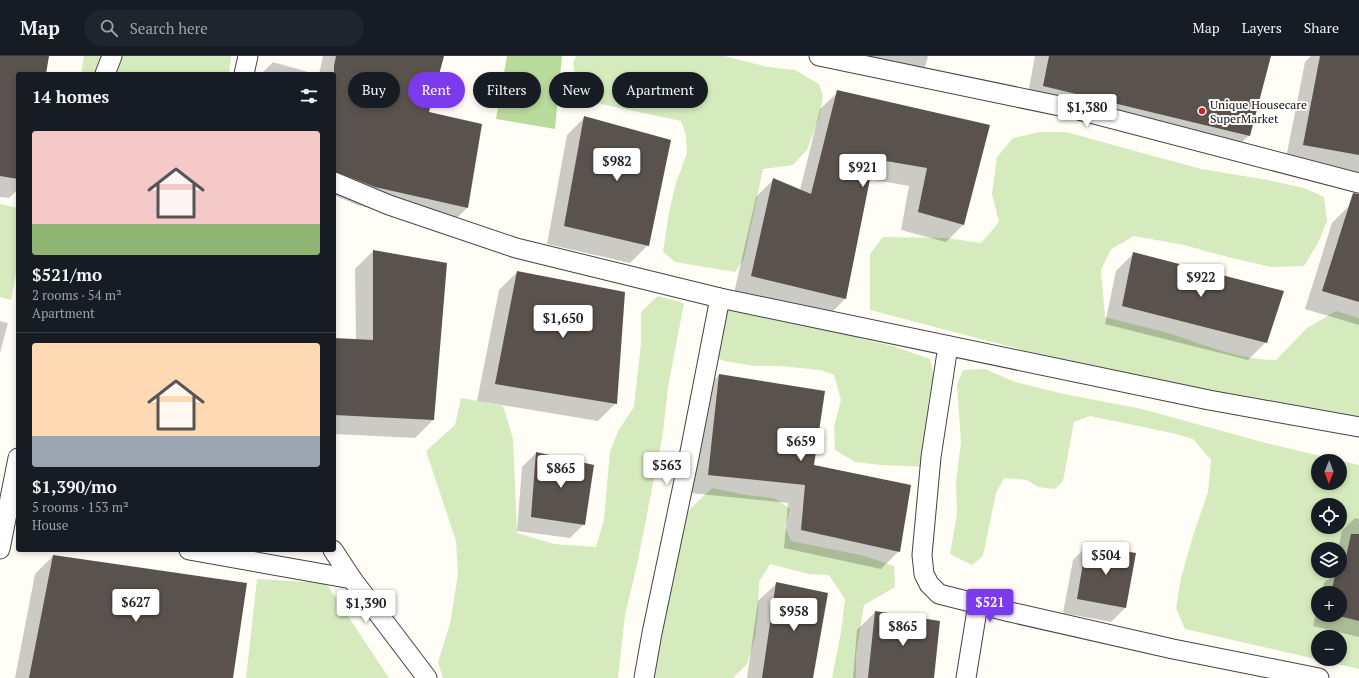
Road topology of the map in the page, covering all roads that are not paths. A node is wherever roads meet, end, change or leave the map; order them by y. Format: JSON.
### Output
{"nodes":[{"id":1,"x":112,"y":56,"type":"edge"},
{"id":2,"x":248,"y":56,"type":"edge"},
{"id":3,"x":819,"y":56,"type":"edge"},
{"id":4,"x":107,"y":72,"type":"edge"},
{"id":5,"x":244,"y":72,"type":"edge"},
{"id":6,"x":1359,"y":182,"type":"edge"},
{"id":7,"x":336,"y":183,"type":"edge"},
{"id":8,"x":720,"y":298,"type":"junction"},
{"id":9,"x":948,"y":346,"type":"junction"},
{"id":10,"x":1359,"y":427,"type":"edge"},
{"id":11,"x":16,"y":477,"type":"edge"},
{"id":12,"x":12,"y":516,"type":"edge"},
{"id":13,"x":0,"y":549,"type":"edge"},
{"id":14,"x":200,"y":552,"type":"edge"},
{"id":15,"x":334,"y":552,"type":"edge"},
{"id":16,"x":352,"y":579,"type":"junction"},
{"id":17,"x":978,"y":604,"type":"junction"},
{"id":18,"x":427,"y":678,"type":"edge"},
{"id":19,"x":644,"y":678,"type":"edge"},
{"id":20,"x":966,"y":678,"type":"edge"},
{"id":21,"x":1319,"y":678,"type":"edge"}],
"edges":[{"from":1,"to":4,"type":"street"},
{"from":2,"to":5,"type":"street"},
{"from":3,"to":6,"type":"street"},
{"from":7,"to":8,"type":"street"},
{"from":8,"to":9,"type":"street"},
{"from":8,"to":19,"type":"street"},
{"from":9,"to":10,"type":"street"},
{"from":9,"to":17,"type":"street"},
{"from":11,"to":12,"type":"street"},
{"from":12,"to":13,"type":"street"},
{"from":14,"to":16,"type":"street"},
{"from":15,"to":16,"type":"street"},
{"from":16,"to":18,"type":"street"},
{"from":17,"to":20,"type":"street"},
{"from":17,"to":21,"type":"street"}]}
